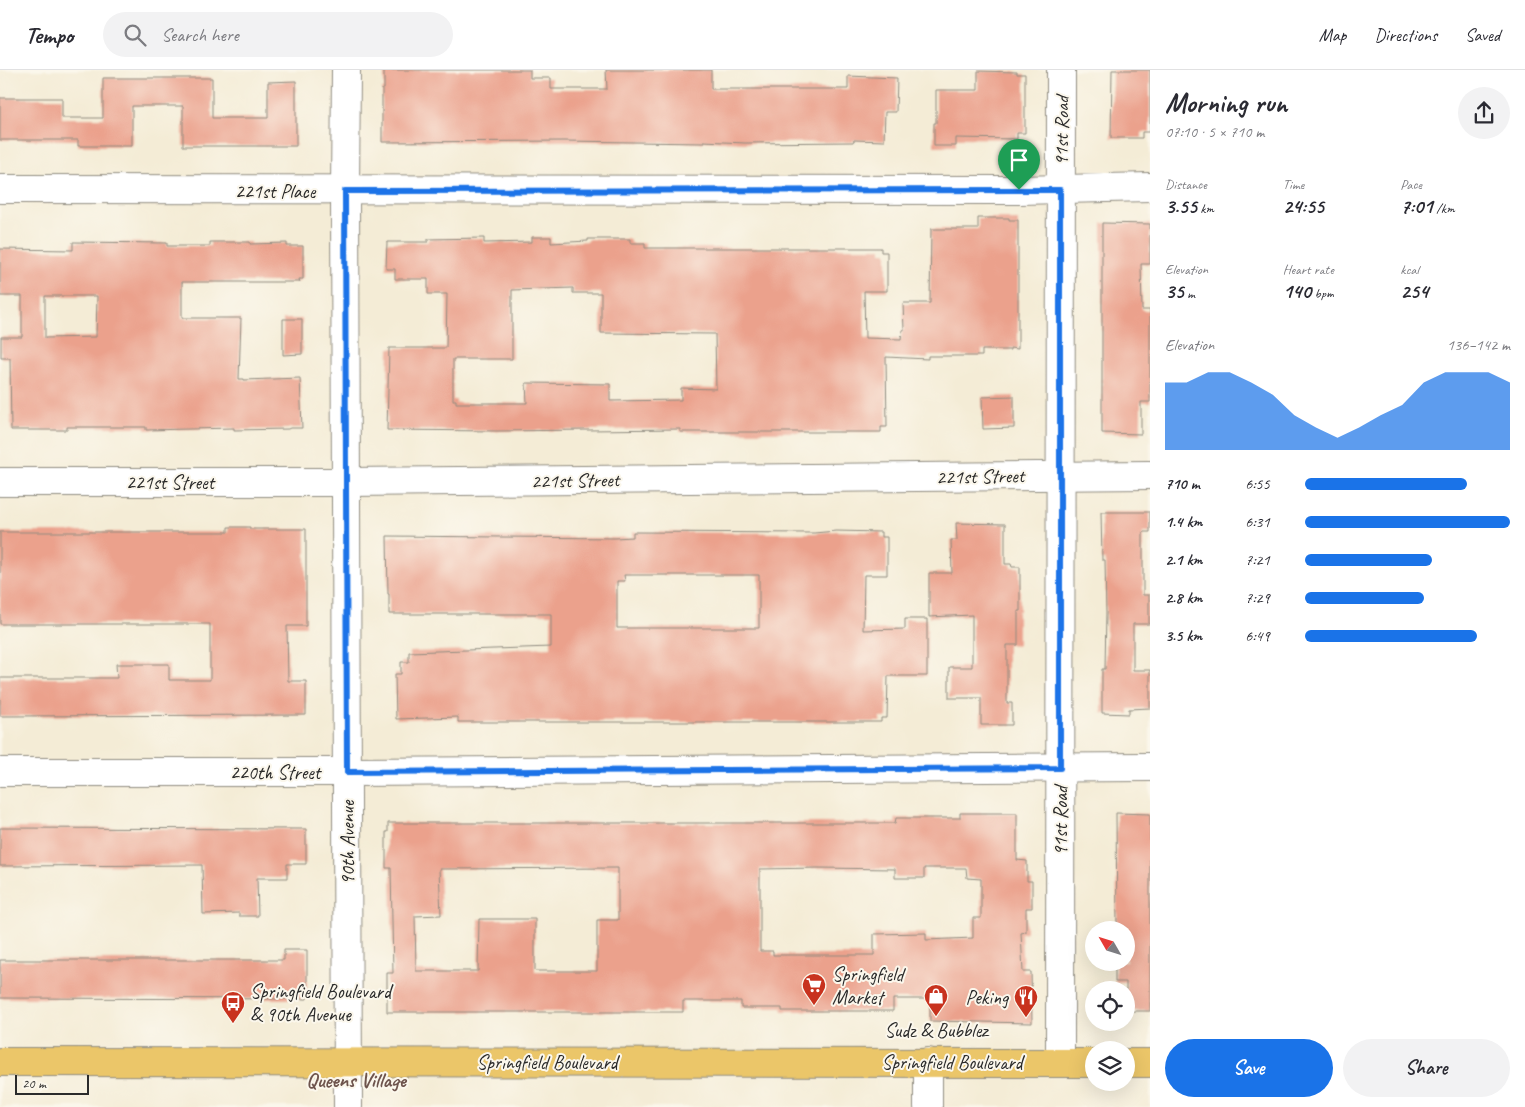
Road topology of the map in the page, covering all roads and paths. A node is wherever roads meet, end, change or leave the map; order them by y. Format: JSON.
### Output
{"nodes":[{"id":1,"x":346,"y":70,"type":"edge"},
{"id":2,"x":1062,"y":70,"type":"edge"},
{"id":3,"x":1150,"y":188,"type":"edge"},
{"id":4,"x":0,"y":190,"type":"edge"},
{"id":5,"x":1060,"y":190,"type":"junction"},
{"id":6,"x":345,"y":191,"type":"junction"},
{"id":7,"x":1150,"y":474,"type":"edge"},
{"id":8,"x":1061,"y":475,"type":"junction"},
{"id":9,"x":0,"y":482,"type":"edge"},
{"id":10,"x":346,"y":482,"type":"junction"},
{"id":11,"x":1150,"y":767,"type":"edge"},
{"id":12,"x":1060,"y":768,"type":"junction"},
{"id":13,"x":0,"y":772,"type":"edge"},
{"id":14,"x":347,"y":772,"type":"junction"},
{"id":15,"x":0,"y":1062,"type":"edge"},
{"id":16,"x":348,"y":1062,"type":"junction"},
{"id":17,"x":928,"y":1062,"type":"junction"},
{"id":18,"x":1060,"y":1062,"type":"junction"},
{"id":19,"x":1085,"y":1063,"type":"edge"},
{"id":20,"x":1135,"y":1063,"type":"edge"},
{"id":21,"x":1150,"y":1063,"type":"edge"},
{"id":22,"x":348,"y":1107,"type":"edge"},
{"id":23,"x":928,"y":1107,"type":"edge"}],
"edges":[{"from":1,"to":6,"type":"street","name":"90th Avenue"},
{"from":2,"to":5,"type":"street","name":"91st Road"},
{"from":3,"to":5,"type":"street","name":"221st Place"},
{"from":4,"to":6,"type":"street","name":"221st Place"},
{"from":5,"to":6,"type":"street","name":"221st Place"},
{"from":5,"to":8,"type":"street","name":"91st Road"},
{"from":6,"to":10,"type":"street","name":"90th Avenue"},
{"from":7,"to":8,"type":"street","name":"221st Street"},
{"from":8,"to":10,"type":"street","name":"221st Street"},
{"from":8,"to":12,"type":"street","name":"91st Road"},
{"from":9,"to":10,"type":"street","name":"221st Street"},
{"from":10,"to":14,"type":"street","name":"90th Avenue"},
{"from":11,"to":12,"type":"street","name":"220th Street"},
{"from":12,"to":14,"type":"street","name":"220th Street"},
{"from":12,"to":18,"type":"street","name":"91st Road"},
{"from":13,"to":14,"type":"street","name":"220th Street"},
{"from":14,"to":16,"type":"street","name":"90th Avenue"},
{"from":15,"to":16,"type":"main road","name":"Springfield Boulevard"},
{"from":16,"to":17,"type":"main road","name":"Springfield Boulevard"},
{"from":16,"to":22,"type":"street","name":"90th Avenue"},
{"from":17,"to":18,"type":"main road","name":"Springfield Boulevard"},
{"from":17,"to":23,"type":"street"},
{"from":18,"to":19,"type":"main road","name":"Springfield Boulevard"},
{"from":20,"to":21,"type":"main road"}]}
